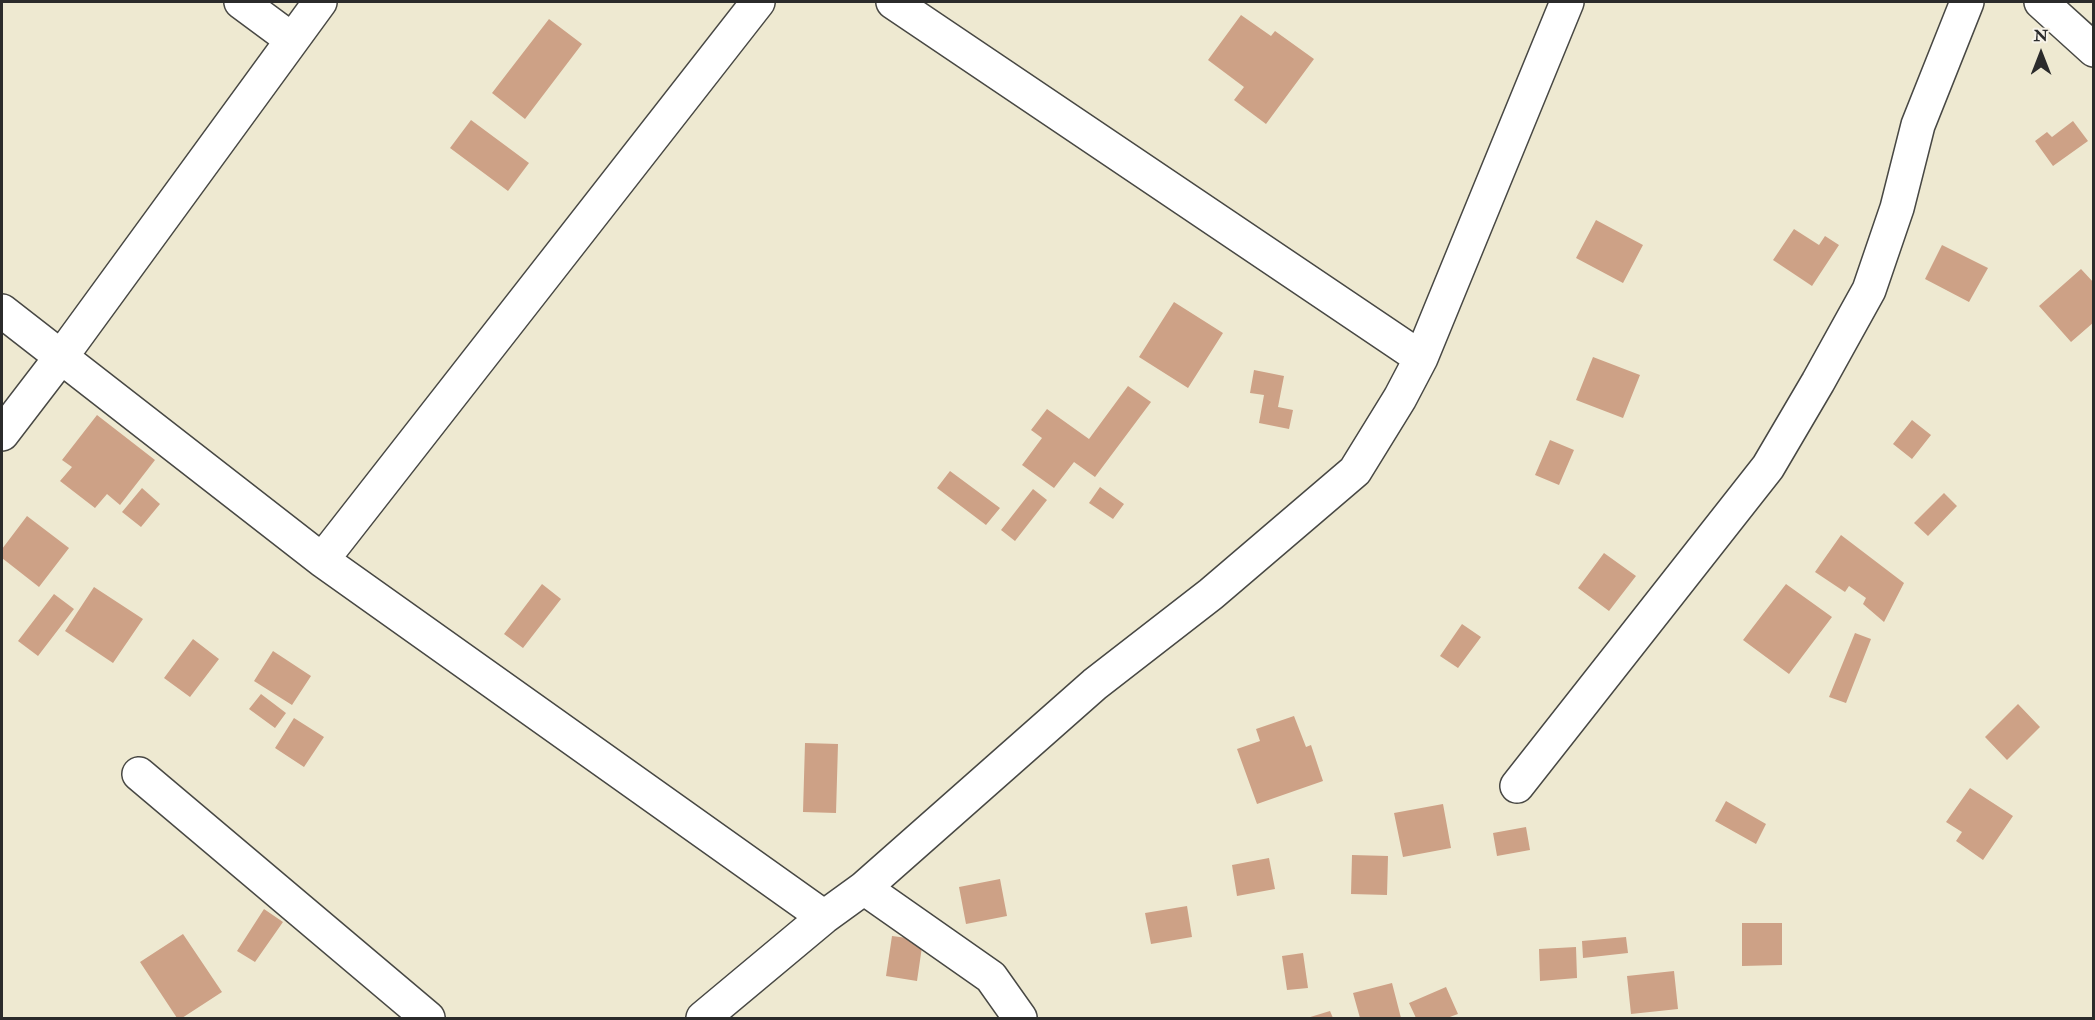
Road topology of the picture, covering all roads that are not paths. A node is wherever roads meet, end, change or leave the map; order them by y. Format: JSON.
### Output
{"nodes":[{"id":1,"x":241,"y":2,"type":"edge"},
{"id":2,"x":320,"y":2,"type":"edge"},
{"id":3,"x":758,"y":2,"type":"edge"},
{"id":4,"x":893,"y":2,"type":"edge"},
{"id":5,"x":1567,"y":2,"type":"edge"},
{"id":6,"x":1967,"y":2,"type":"edge"},
{"id":7,"x":2041,"y":2,"type":"edge"},
{"id":8,"x":291,"y":39,"type":"junction"},
{"id":9,"x":2094,"y":50,"type":"edge"},
{"id":10,"x":2,"y":310,"type":"edge"},
{"id":11,"x":61,"y":357,"type":"junction"},
{"id":12,"x":1421,"y":358,"type":"junction"},
{"id":13,"x":2,"y":434,"type":"edge"},
{"id":14,"x":322,"y":560,"type":"junction"},
{"id":15,"x":139,"y":774,"type":"dead end"},
{"id":16,"x":1517,"y":786,"type":"dead end"},
{"id":17,"x":864,"y":888,"type":"junction"},
{"id":18,"x":824,"y":917,"type":"junction"},
{"id":19,"x":428,"y":1018,"type":"edge"},
{"id":20,"x":703,"y":1018,"type":"edge"},
{"id":21,"x":1020,"y":1018,"type":"edge"}],
"edges":[{"from":1,"to":8,"type":"street"},
{"from":2,"to":8,"type":"street"},
{"from":3,"to":14,"type":"street"},
{"from":4,"to":12,"type":"street"},
{"from":5,"to":12,"type":"street"},
{"from":6,"to":16,"type":"street"},
{"from":7,"to":9,"type":"street"},
{"from":8,"to":11,"type":"street"},
{"from":10,"to":11,"type":"street"},
{"from":11,"to":13,"type":"street"},
{"from":11,"to":14,"type":"street"},
{"from":12,"to":17,"type":"street"},
{"from":14,"to":18,"type":"street"},
{"from":15,"to":19,"type":"street"},
{"from":17,"to":18,"type":"street"},
{"from":17,"to":21,"type":"street"},
{"from":18,"to":20,"type":"street"}]}
